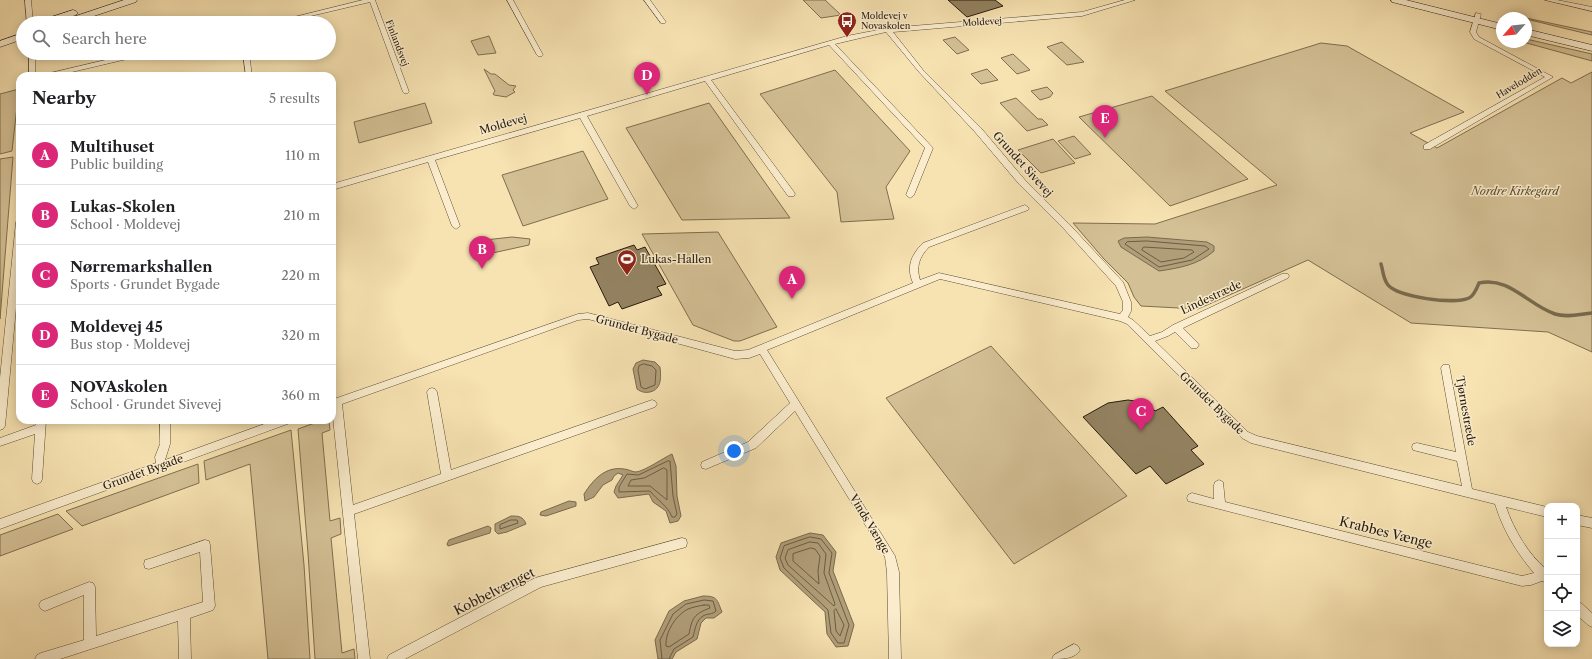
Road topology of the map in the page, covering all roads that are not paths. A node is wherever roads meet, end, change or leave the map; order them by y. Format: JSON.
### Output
{"nodes":[{"id":1,"x":28,"y":0,"type":"edge"},
{"id":2,"x":110,"y":0,"type":"edge"},
{"id":3,"x":133,"y":0,"type":"edge"},
{"id":4,"x":371,"y":0,"type":"edge"},
{"id":5,"x":510,"y":0,"type":"edge"},
{"id":6,"x":647,"y":0,"type":"edge"},
{"id":7,"x":1132,"y":0,"type":"edge"},
{"id":8,"x":1395,"y":0,"type":"edge"},
{"id":9,"x":1422,"y":0,"type":"edge"},
{"id":10,"x":1548,"y":0,"type":"edge"},
{"id":11,"x":1585,"y":0,"type":"edge"},
{"id":12,"x":1578,"y":6,"type":"junction"},
{"id":13,"x":1592,"y":9,"type":"edge"},
{"id":14,"x":29,"y":16,"type":"edge"},
{"id":15,"x":63,"y":16,"type":"edge"},
{"id":16,"x":85,"y":16,"type":"edge"},
{"id":17,"x":303,"y":16,"type":"edge"},
{"id":18,"x":1477,"y":17,"type":"junction"},
{"id":19,"x":1496,"y":19,"type":"edge"},
{"id":20,"x":663,"y":22,"type":"dead end"},
{"id":21,"x":1496,"y":25,"type":"edge"},
{"id":22,"x":1532,"y":27,"type":"edge"},
{"id":23,"x":888,"y":30,"type":"junction"},
{"id":24,"x":16,"y":31,"type":"edge"},
{"id":25,"x":1532,"y":33,"type":"edge"},
{"id":26,"x":0,"y":36,"type":"edge"},
{"id":27,"x":16,"y":38,"type":"edge"},
{"id":28,"x":830,"y":42,"type":"junction"},
{"id":29,"x":1592,"y":42,"type":"edge"},
{"id":30,"x":0,"y":44,"type":"edge"},
{"id":31,"x":1592,"y":48,"type":"edge"},
{"id":32,"x":540,"y":55,"type":"dead end"},
{"id":33,"x":32,"y":60,"type":"edge"},
{"id":34,"x":114,"y":60,"type":"edge"},
{"id":35,"x":247,"y":60,"type":"edge"},
{"id":36,"x":32,"y":72,"type":"edge"},
{"id":37,"x":63,"y":72,"type":"edge"},
{"id":38,"x":248,"y":72,"type":"edge"},
{"id":39,"x":706,"y":78,"type":"junction"},
{"id":40,"x":406,"y":92,"type":"dead end"},
{"id":41,"x":582,"y":114,"type":"junction"},
{"id":42,"x":1428,"y":147,"type":"dead end"},
{"id":43,"x":430,"y":158,"type":"junction"},
{"id":44,"x":336,"y":186,"type":"edge"},
{"id":45,"x":791,"y":194,"type":"dead end"},
{"id":46,"x":910,"y":195,"type":"dead end"},
{"id":47,"x":634,"y":206,"type":"dead end"},
{"id":48,"x":1025,"y":208,"type":"dead end"},
{"id":49,"x":456,"y":226,"type":"dead end"},
{"id":50,"x":1285,"y":276,"type":"dead end"},
{"id":51,"x":918,"y":285,"type":"junction"},
{"id":52,"x":16,"y":294,"type":"edge"},
{"id":53,"x":1122,"y":318,"type":"junction"},
{"id":54,"x":1176,"y":327,"type":"junction"},
{"id":55,"x":1148,"y":340,"type":"junction"},
{"id":56,"x":1194,"y":345,"type":"dead end"},
{"id":57,"x":762,"y":348,"type":"junction"},
{"id":58,"x":1446,"y":368,"type":"dead end"},
{"id":59,"x":432,"y":392,"type":"dead end"},
{"id":60,"x":336,"y":403,"type":"edge"},
{"id":61,"x":652,"y":404,"type":"dead end"},
{"id":62,"x":796,"y":404,"type":"junction"},
{"id":63,"x":336,"y":411,"type":"edge"},
{"id":64,"x":40,"y":424,"type":"edge"},
{"id":65,"x":164,"y":424,"type":"edge"},
{"id":66,"x":276,"y":424,"type":"edge"},
{"id":67,"x":0,"y":426,"type":"edge"},
{"id":68,"x":0,"y":442,"type":"edge"},
{"id":69,"x":1417,"y":447,"type":"dead end"},
{"id":70,"x":1462,"y":458,"type":"junction"},
{"id":71,"x":706,"y":465,"type":"dead end"},
{"id":72,"x":161,"y":466,"type":"junction"},
{"id":73,"x":447,"y":476,"type":"junction"},
{"id":74,"x":37,"y":479,"type":"dead end"},
{"id":75,"x":1219,"y":485,"type":"dead end"},
{"id":76,"x":1468,"y":493,"type":"junction"},
{"id":77,"x":1192,"y":498,"type":"dead end"},
{"id":78,"x":1499,"y":501,"type":"junction"},
{"id":79,"x":1220,"y":505,"type":"junction"},
{"id":80,"x":348,"y":511,"type":"junction"},
{"id":81,"x":1544,"y":511,"type":"edge"},
{"id":82,"x":1580,"y":521,"type":"edge"},
{"id":83,"x":1592,"y":523,"type":"edge"},
{"id":84,"x":0,"y":524,"type":"edge"},
{"id":85,"x":682,"y":543,"type":"dead end"},
{"id":86,"x":150,"y":564,"type":"dead end"},
{"id":87,"x":1544,"y":575,"type":"edge"},
{"id":88,"x":1544,"y":576,"type":"edge"},
{"id":89,"x":45,"y":605,"type":"dead end"},
{"id":90,"x":1580,"y":610,"type":"edge"},
{"id":91,"x":184,"y":613,"type":"junction"},
{"id":92,"x":1592,"y":621,"type":"edge"},
{"id":93,"x":90,"y":642,"type":"junction"},
{"id":94,"x":1074,"y":650,"type":"dead end"},
{"id":95,"x":63,"y":655,"type":"edge"},
{"id":96,"x":41,"y":659,"type":"edge"},
{"id":97,"x":185,"y":659,"type":"edge"},
{"id":98,"x":364,"y":659,"type":"edge"},
{"id":99,"x":393,"y":659,"type":"edge"},
{"id":100,"x":896,"y":659,"type":"edge"},
{"id":101,"x":1058,"y":659,"type":"edge"}],
"edges":[{"from":1,"to":14,"type":"street"},
{"from":2,"to":15,"type":"main road"},
{"from":3,"to":16,"type":"main road"},
{"from":4,"to":17,"type":"street","name":"Finlandsvej"},
{"from":4,"to":40,"type":"street","name":"Finlandsvej"},
{"from":5,"to":32,"type":"street"},
{"from":6,"to":20,"type":"street"},
{"from":7,"to":23,"type":"street","name":"Moldevej"},
{"from":8,"to":18,"type":"main road"},
{"from":9,"to":18,"type":"main road"},
{"from":10,"to":12,"type":"street"},
{"from":11,"to":12,"type":"street"},
{"from":12,"to":13,"type":"street"},
{"from":18,"to":19,"type":"main road"},
{"from":18,"to":21,"type":"main road"},
{"from":18,"to":42,"type":"street","name":"Havelodden"},
{"from":22,"to":29,"type":"main road"},
{"from":23,"to":28,"type":"street","name":"Moldevej"},
{"from":23,"to":53,"type":"street","name":"Grundet Sivevej"},
{"from":24,"to":26,"type":"main road"},
{"from":25,"to":31,"type":"main road"},
{"from":27,"to":30,"type":"main road"},
{"from":28,"to":39,"type":"street","name":"Moldevej"},
{"from":28,"to":46,"type":"street"},
{"from":33,"to":36,"type":"street"},
{"from":34,"to":37,"type":"street"},
{"from":35,"to":38,"type":"street"},
{"from":39,"to":41,"type":"street","name":"Moldevej"},
{"from":39,"to":45,"type":"street"},
{"from":41,"to":43,"type":"street","name":"Moldevej"},
{"from":41,"to":47,"type":"street"},
{"from":43,"to":44,"type":"street","name":"Moldevej"},
{"from":43,"to":49,"type":"street"},
{"from":48,"to":51,"type":"street"},
{"from":50,"to":54,"type":"street","name":"Lindestræde"},
{"from":51,"to":53,"type":"street","name":"Grundet Bygade"},
{"from":51,"to":57,"type":"street","name":"Grundet Bygade"},
{"from":52,"to":67,"type":"street"},
{"from":53,"to":55,"type":"street","name":"Grundet Bygade"},
{"from":54,"to":55,"type":"street","name":"Lindestræde"},
{"from":54,"to":56,"type":"street"},
{"from":55,"to":76,"type":"street","name":"Grundet Bygade"},
{"from":57,"to":60,"type":"street","name":"Grundet Bygade"},
{"from":57,"to":62,"type":"street","name":"Vinds Vænge"},
{"from":58,"to":70,"type":"street","name":"Tjørnestræde"},
{"from":59,"to":73,"type":"street"},
{"from":61,"to":73,"type":"street"},
{"from":62,"to":71,"type":"street"},
{"from":62,"to":100,"type":"street","name":"Vinds Vænge"},
{"from":63,"to":80,"type":"street"},
{"from":64,"to":68,"type":"street"},
{"from":64,"to":74,"type":"street"},
{"from":65,"to":72,"type":"street"},
{"from":66,"to":72,"type":"street","name":"Grundet Bygade"},
{"from":69,"to":70,"type":"street","name":"Tjørnestræde"},
{"from":70,"to":76,"type":"street","name":"Tjørnestræde"},
{"from":72,"to":84,"type":"street","name":"Grundet Bygade"},
{"from":73,"to":80,"type":"street"},
{"from":75,"to":79,"type":"street"},
{"from":76,"to":78,"type":"street","name":"Grundet Bygade"},
{"from":77,"to":79,"type":"street","name":"Krabbes Vænge"},
{"from":78,"to":81,"type":"street","name":"Grundet Bygade"},
{"from":78,"to":87,"type":"street"},
{"from":79,"to":88,"type":"street","name":"Krabbes Vænge"},
{"from":80,"to":98,"type":"street"},
{"from":82,"to":83,"type":"street"},
{"from":85,"to":99,"type":"street","name":"Kobbelvænget"},
{"from":86,"to":91,"type":"street"},
{"from":89,"to":93,"type":"street"},
{"from":90,"to":92,"type":"street"},
{"from":91,"to":93,"type":"street"},
{"from":91,"to":97,"type":"street"},
{"from":93,"to":95,"type":"street"},
{"from":94,"to":101,"type":"street"},
{"from":95,"to":96,"type":"street"}]}
